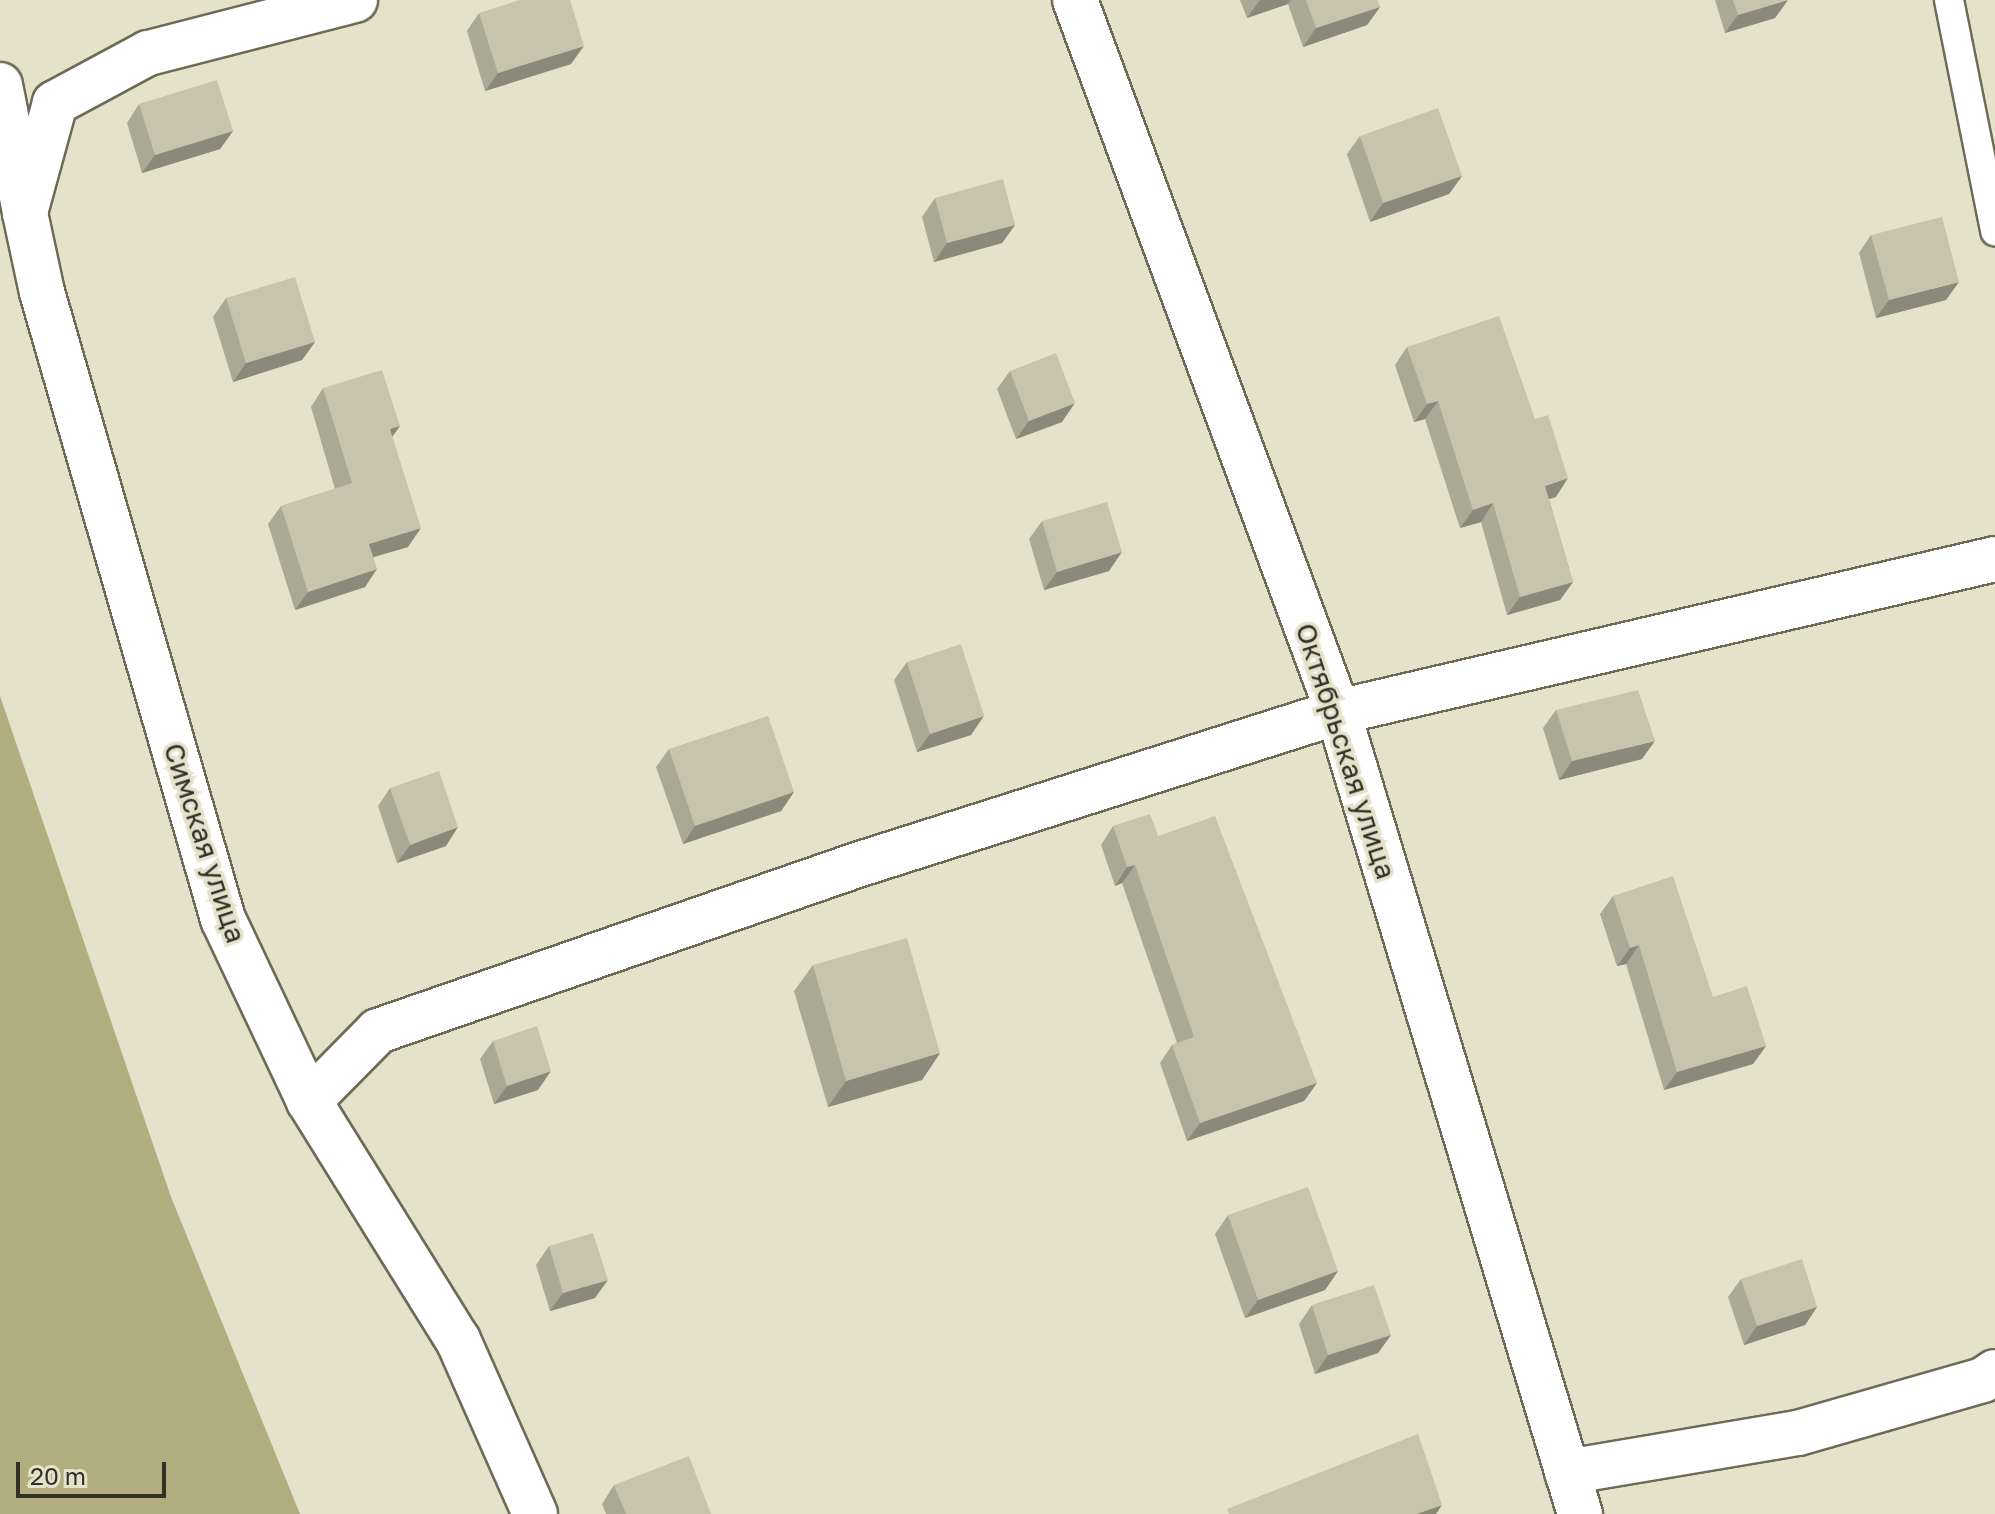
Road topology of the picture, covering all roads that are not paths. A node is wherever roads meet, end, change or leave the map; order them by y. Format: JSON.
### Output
{"nodes":[{"id":1,"x":355,"y":0,"type":"edge"},
{"id":2,"x":1075,"y":0,"type":"edge"},
{"id":3,"x":1949,"y":0,"type":"edge"},
{"id":4,"x":0,"y":85,"type":"edge"},
{"id":5,"x":25,"y":213,"type":"junction"},
{"id":6,"x":1995,"y":231,"type":"edge"},
{"id":7,"x":1995,"y":559,"type":"edge"},
{"id":8,"x":1338,"y":712,"type":"junction"},
{"id":9,"x":309,"y":1101,"type":"junction"},
{"id":10,"x":1995,"y":1372,"type":"edge"},
{"id":11,"x":1567,"y":1472,"type":"junction"},
{"id":12,"x":535,"y":1514,"type":"edge"},
{"id":13,"x":1580,"y":1514,"type":"edge"}],
"edges":[{"from":1,"to":5,"type":"street","name":"Симская улица"},
{"from":2,"to":8,"type":"street","name":"Октябрьская улица"},
{"from":3,"to":6,"type":"lane"},
{"from":4,"to":5,"type":"street","name":"Симская улица"},
{"from":5,"to":9,"type":"street","name":"Симская улица"},
{"from":7,"to":8,"type":"street"},
{"from":8,"to":9,"type":"street"},
{"from":8,"to":11,"type":"street","name":"Октябрьская улица"},
{"from":9,"to":12,"type":"street","name":"Симская улица"},
{"from":10,"to":11,"type":"street"},
{"from":11,"to":13,"type":"street","name":"Октябрьская улица"}]}
